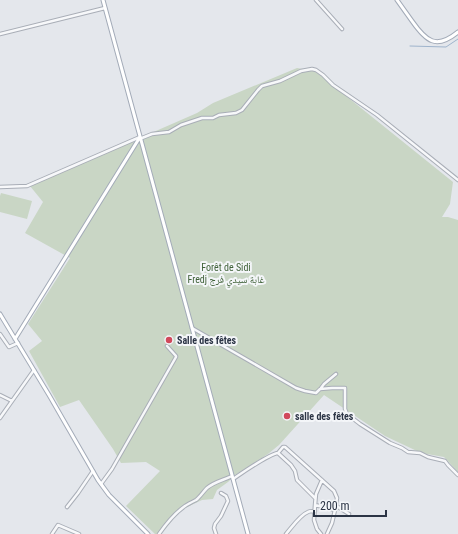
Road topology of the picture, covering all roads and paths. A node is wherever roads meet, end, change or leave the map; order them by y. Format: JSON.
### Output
{"nodes":[{"id":1,"x":103,"y":0,"type":"edge"},
{"id":2,"x":316,"y":0,"type":"edge"},
{"id":3,"x":397,"y":0,"type":"edge"},
{"id":4,"x":105,"y":8,"type":"junction"},
{"id":5,"x":342,"y":29,"type":"dead end"},
{"id":6,"x":458,"y":32,"type":"edge"},
{"id":7,"x":0,"y":34,"type":"edge"},
{"id":8,"x":141,"y":137,"type":"junction"},
{"id":9,"x":458,"y":180,"type":"edge"},
{"id":10,"x":0,"y":187,"type":"edge"},
{"id":11,"x":0,"y":314,"type":"edge"},
{"id":12,"x":191,"y":328,"type":"junction"},
{"id":13,"x":0,"y":334,"type":"edge"},
{"id":14,"x":15,"y":339,"type":"junction"},
{"id":15,"x":18,"y":343,"type":"junction"},
{"id":16,"x":167,"y":346,"type":"dead end"},
{"id":17,"x":34,"y":370,"type":"junction"},
{"id":18,"x":336,"y":374,"type":"dead end"},
{"id":19,"x":320,"y":389,"type":"junction"},
{"id":20,"x":0,"y":394,"type":"edge"},
{"id":21,"x":12,"y":401,"type":"junction"},
{"id":22,"x":0,"y":418,"type":"edge"},
{"id":23,"x":278,"y":453,"type":"junction"},
{"id":24,"x":93,"y":471,"type":"junction"},
{"id":25,"x":458,"y":475,"type":"edge"},
{"id":26,"x":233,"y":478,"type":"junction"},
{"id":27,"x":322,"y":480,"type":"junction"},
{"id":28,"x":101,"y":484,"type":"junction"},
{"id":29,"x":221,"y":493,"type":"dead end"},
{"id":30,"x":315,"y":498,"type":"junction"},
{"id":31,"x":315,"y":505,"type":"junction"},
{"id":32,"x":335,"y":505,"type":"junction"},
{"id":33,"x":67,"y":507,"type":"dead end"},
{"id":34,"x":335,"y":510,"type":"junction"},
{"id":35,"x":315,"y":511,"type":"junction"},
{"id":36,"x":349,"y":514,"type":"dead end"},
{"id":37,"x":52,"y":534,"type":"edge"},
{"id":38,"x":79,"y":534,"type":"edge"},
{"id":39,"x":148,"y":534,"type":"edge"},
{"id":40,"x":159,"y":534,"type":"edge"},
{"id":41,"x":216,"y":534,"type":"edge"},
{"id":42,"x":248,"y":534,"type":"edge"},
{"id":43,"x":286,"y":534,"type":"edge"},
{"id":44,"x":321,"y":534,"type":"edge"},
{"id":45,"x":327,"y":534,"type":"edge"}],
"edges":[{"from":1,"to":4,"type":"main road"},
{"from":2,"to":5,"type":"street"},
{"from":3,"to":6,"type":"main road"},
{"from":4,"to":7,"type":"street"},
{"from":4,"to":8,"type":"main road"},
{"from":8,"to":9,"type":"street"},
{"from":8,"to":10,"type":"street"},
{"from":8,"to":12,"type":"main road"},
{"from":8,"to":14,"type":"main road"},
{"from":11,"to":14,"type":"main road"},
{"from":12,"to":19,"type":"street"},
{"from":12,"to":26,"type":"main road"},
{"from":13,"to":15,"type":"street"},
{"from":14,"to":15,"type":"main road"},
{"from":15,"to":17,"type":"main road"},
{"from":16,"to":28,"type":"street"},
{"from":17,"to":21,"type":"street"},
{"from":17,"to":24,"type":"main road"},
{"from":18,"to":19,"type":"street"},
{"from":19,"to":25,"type":"street"},
{"from":20,"to":21,"type":"street"},
{"from":21,"to":22,"type":"street"},
{"from":23,"to":26,"type":"street"},
{"from":23,"to":27,"type":"street"},
{"from":23,"to":30,"type":"street"},
{"from":24,"to":28,"type":"main road"},
{"from":24,"to":33,"type":"street"},
{"from":26,"to":40,"type":"street"},
{"from":26,"to":42,"type":"main road"},
{"from":27,"to":30,"type":"street"},
{"from":27,"to":32,"type":"street"},
{"from":28,"to":39,"type":"main road"},
{"from":29,"to":41,"type":"street"},
{"from":30,"to":31,"type":"street"},
{"from":31,"to":34,"type":"street"},
{"from":31,"to":35,"type":"street"},
{"from":32,"to":34,"type":"street"},
{"from":32,"to":36,"type":"street"},
{"from":34,"to":45,"type":"street"},
{"from":35,"to":43,"type":"street"},
{"from":35,"to":44,"type":"street"},
{"from":37,"to":38,"type":"street"}]}
